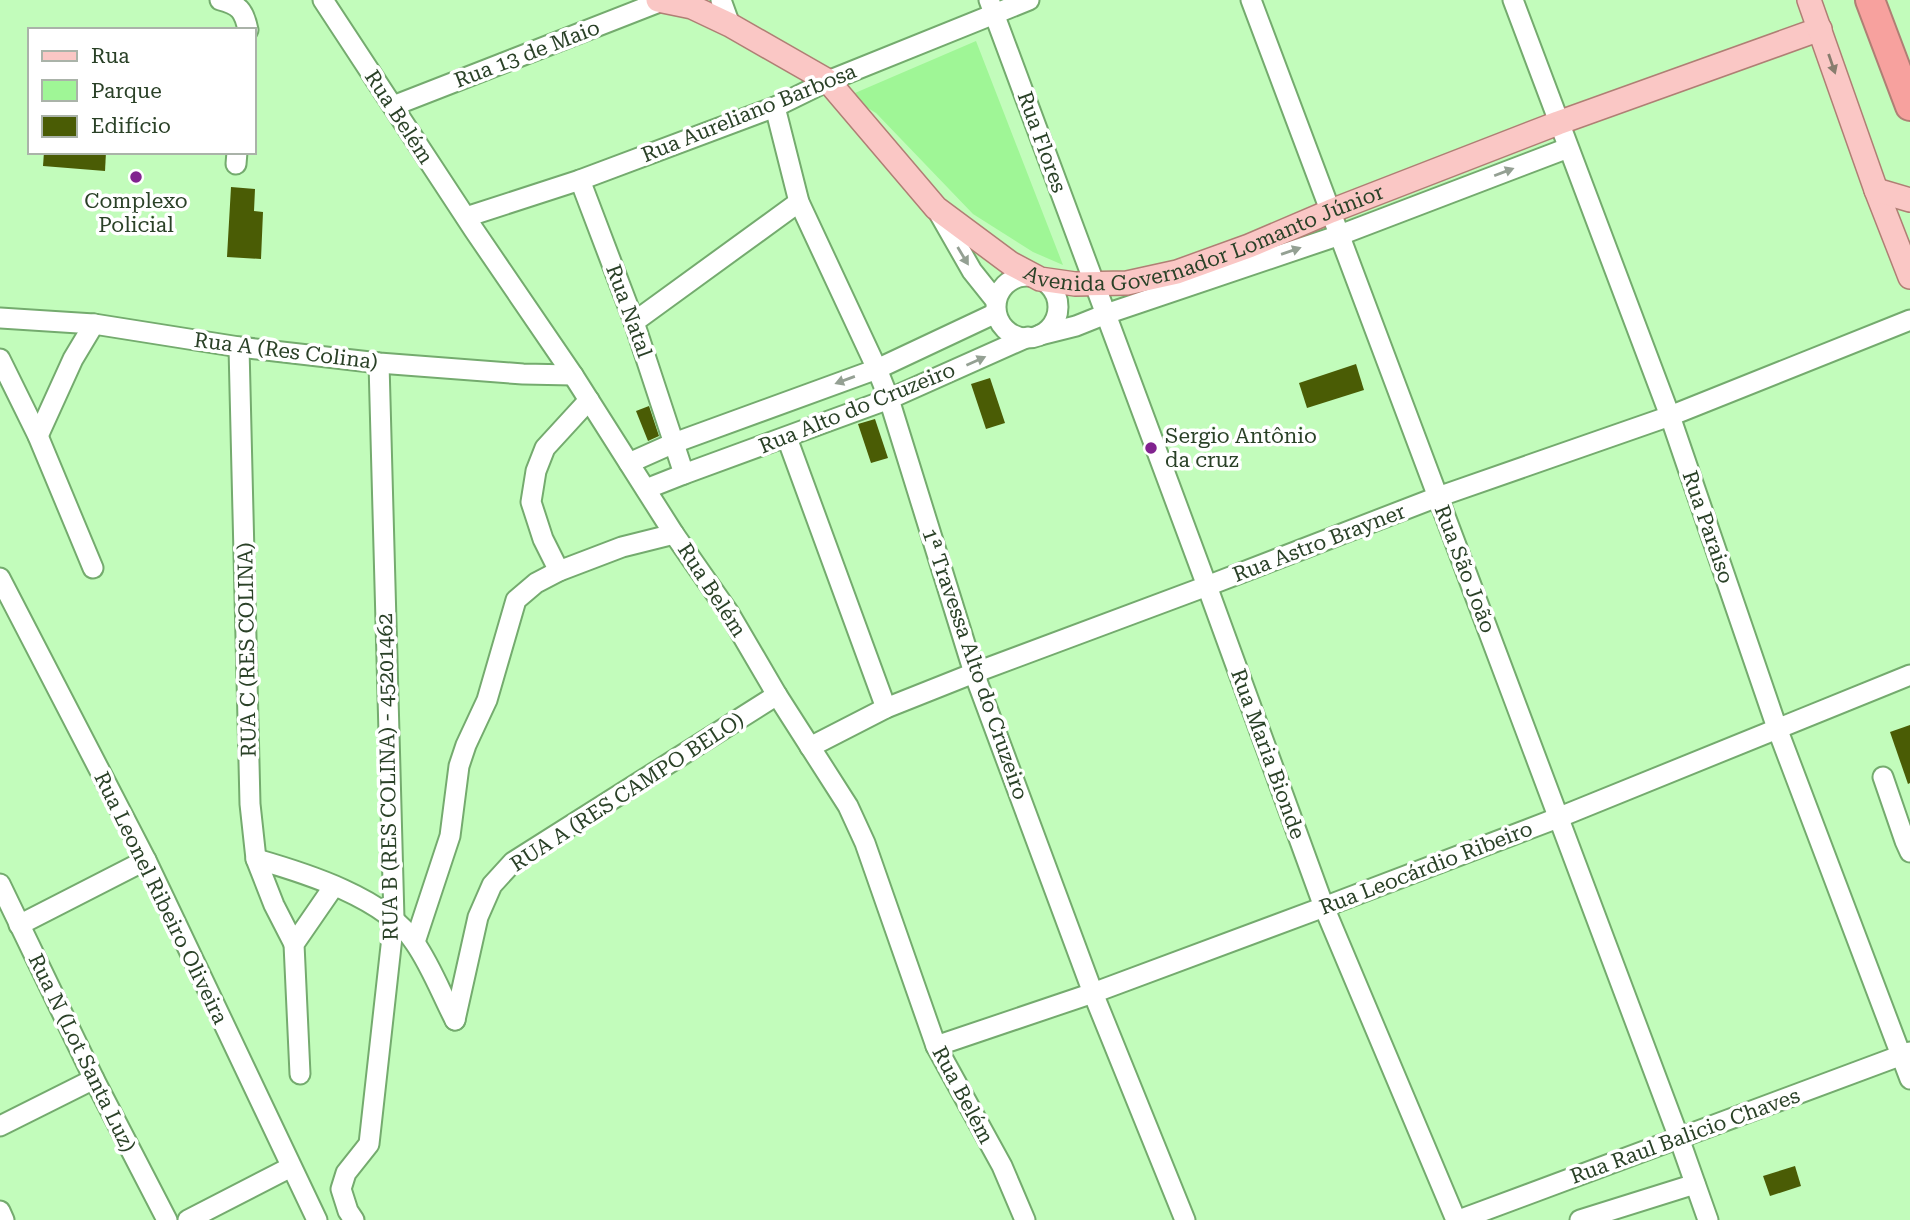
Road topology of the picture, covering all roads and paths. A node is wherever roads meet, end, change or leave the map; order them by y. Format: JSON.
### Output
{"nodes":[{"id":1,"x":220,"y":0,"type":"edge"},
{"id":2,"x":323,"y":0,"type":"edge"},
{"id":3,"x":660,"y":0,"type":"edge"},
{"id":4,"x":721,"y":0,"type":"edge"},
{"id":5,"x":1029,"y":0,"type":"edge"},
{"id":6,"x":1251,"y":0,"type":"edge"},
{"id":7,"x":1513,"y":0,"type":"edge"},
{"id":8,"x":1810,"y":0,"type":"edge"},
{"id":9,"x":1870,"y":0,"type":"edge"},
{"id":10,"x":991,"y":7,"type":"edge"},
{"id":11,"x":730,"y":25,"type":"junction"},
{"id":12,"x":247,"y":28,"type":"edge"},
{"id":13,"x":1820,"y":29,"type":"junction"},
{"id":14,"x":828,"y":80,"type":"junction"},
{"id":15,"x":393,"y":106,"type":"junction"},
{"id":16,"x":1910,"y":106,"type":"edge"},
{"id":17,"x":775,"y":107,"type":"junction"},
{"id":18,"x":1558,"y":123,"type":"junction"},
{"id":19,"x":1568,"y":148,"type":"junction"},
{"id":20,"x":580,"y":180,"type":"junction"},
{"id":21,"x":1877,"y":190,"type":"junction"},
{"id":22,"x":1910,"y":200,"type":"edge"},
{"id":23,"x":799,"y":202,"type":"junction"},
{"id":24,"x":936,"y":208,"type":"junction"},
{"id":25,"x":1331,"y":211,"type":"junction"},
{"id":26,"x":466,"y":217,"type":"junction"},
{"id":27,"x":1340,"y":235,"type":"junction"},
{"id":28,"x":1910,"y":277,"type":"edge"},
{"id":29,"x":1040,"y":279,"type":"junction"},
{"id":30,"x":1095,"y":283,"type":"junction"},
{"id":31,"x":996,"y":307,"type":"junction"},
{"id":32,"x":1106,"y":314,"type":"junction"},
{"id":33,"x":0,"y":318,"type":"edge"},
{"id":34,"x":1910,"y":320,"type":"edge"},
{"id":35,"x":634,"y":322,"type":"junction"},
{"id":36,"x":94,"y":324,"type":"junction"},
{"id":37,"x":1034,"y":336,"type":"junction"},
{"id":38,"x":239,"y":347,"type":"junction"},
{"id":39,"x":0,"y":359,"type":"edge"},
{"id":40,"x":379,"y":363,"type":"junction"},
{"id":41,"x":877,"y":369,"type":"junction"},
{"id":42,"x":573,"y":375,"type":"junction"},
{"id":43,"x":889,"y":399,"type":"junction"},
{"id":44,"x":589,"y":400,"type":"junction"},
{"id":45,"x":1670,"y":415,"type":"junction"},
{"id":46,"x":38,"y":436,"type":"junction"},
{"id":47,"x":787,"y":438,"type":"junction"},
{"id":48,"x":674,"y":443,"type":"junction"},
{"id":49,"x":629,"y":463,"type":"junction"},
{"id":50,"x":684,"y":474,"type":"junction"},
{"id":51,"x":646,"y":489,"type":"junction"},
{"id":52,"x":1438,"y":497,"type":"junction"},
{"id":53,"x":674,"y":534,"type":"junction"},
{"id":54,"x":93,"y":568,"type":"dead end"},
{"id":55,"x":559,"y":571,"type":"junction"},
{"id":56,"x":0,"y":578,"type":"edge"},
{"id":57,"x":1207,"y":586,"type":"junction"},
{"id":58,"x":974,"y":673,"type":"junction"},
{"id":59,"x":1910,"y":675,"type":"edge"},
{"id":60,"x":777,"y":695,"type":"junction"},
{"id":61,"x":886,"y":708,"type":"junction"},
{"id":62,"x":1777,"y":728,"type":"junction"},
{"id":63,"x":810,"y":747,"type":"junction"},
{"id":64,"x":1883,"y":777,"type":"dead end"},
{"id":65,"x":1559,"y":817,"type":"junction"},
{"id":66,"x":1910,"y":852,"type":"edge"},
{"id":67,"x":256,"y":859,"type":"junction"},
{"id":68,"x":146,"y":860,"type":"junction"},
{"id":69,"x":0,"y":884,"type":"edge"},
{"id":70,"x":334,"y":886,"type":"junction"},
{"id":71,"x":1324,"y":907,"type":"junction"},
{"id":72,"x":394,"y":919,"type":"junction"},
{"id":73,"x":19,"y":925,"type":"junction"},
{"id":74,"x":415,"y":942,"type":"junction"},
{"id":75,"x":294,"y":944,"type":"junction"},
{"id":76,"x":1093,"y":993,"type":"junction"},
{"id":77,"x":936,"y":1046,"type":"junction"},
{"id":78,"x":1905,"y":1054,"type":"edge"},
{"id":79,"x":300,"y":1074,"type":"dead end"},
{"id":80,"x":94,"y":1079,"type":"junction"},
{"id":81,"x":1910,"y":1079,"type":"edge"},
{"id":82,"x":0,"y":1126,"type":"edge"},
{"id":83,"x":1679,"y":1138,"type":"junction"},
{"id":84,"x":291,"y":1167,"type":"junction"},
{"id":85,"x":1695,"y":1184,"type":"junction"},
{"id":86,"x":0,"y":1211,"type":"edge"},
{"id":87,"x":4,"y":1220,"type":"edge"},
{"id":88,"x":167,"y":1220,"type":"edge"},
{"id":89,"x":188,"y":1220,"type":"edge"},
{"id":90,"x":317,"y":1220,"type":"edge"},
{"id":91,"x":354,"y":1220,"type":"edge"},
{"id":92,"x":1025,"y":1220,"type":"edge"},
{"id":93,"x":1185,"y":1220,"type":"edge"},
{"id":94,"x":1457,"y":1220,"type":"edge"},
{"id":95,"x":1580,"y":1220,"type":"edge"},
{"id":96,"x":1707,"y":1220,"type":"edge"}],
"edges":[{"from":1,"to":12,"type":"street"},
{"from":2,"to":15,"type":"street","name":"Rua Belém"},
{"from":3,"to":11,"type":"main road","name":"Avenida Governador Lomanto Júnior"},
{"from":3,"to":15,"type":"street","name":"Rua 13 de Maio"},
{"from":4,"to":11,"type":"street"},
{"from":5,"to":10,"type":"street","name":"Rua Aureliano Barbosa"},
{"from":6,"to":25,"type":"street","name":"Rua São João"},
{"from":7,"to":18,"type":"street","name":"Rua Paraiso"},
{"from":8,"to":13,"type":"main road"},
{"from":9,"to":16,"type":"highway"},
{"from":10,"to":14,"type":"street","name":"Rua Aureliano Barbosa"},
{"from":10,"to":30,"type":"street","name":"Rua Flores"},
{"from":11,"to":14,"type":"main road","name":"Avenida Governador Lomanto Júnior"},
{"from":13,"to":18,"type":"main road","name":"Avenida Governador Lomanto Júnior"},
{"from":13,"to":21,"type":"main road","one_way":true},
{"from":14,"to":17,"type":"street","name":"Rua Aureliano Barbosa"},
{"from":14,"to":24,"type":"main road","name":"Avenida Governador Lomanto Júnior"},
{"from":15,"to":26,"type":"street","name":"Rua Belém"},
{"from":17,"to":20,"type":"street","name":"Rua Aureliano Barbosa"},
{"from":17,"to":23,"type":"street","name":"1ª Travessa Alto do Cruzeiro"},
{"from":18,"to":19,"type":"street","name":"Rua Paraiso"},
{"from":18,"to":25,"type":"main road","name":"Avenida Governador Lomanto Júnior"},
{"from":27,"to":19,"type":"street","name":"Rua Alto do Cruzeiro","one_way":true},
{"from":19,"to":45,"type":"street","name":"Rua Paraiso"},
{"from":20,"to":26,"type":"street","name":"Rua Aureliano Barbosa"},
{"from":20,"to":35,"type":"street","name":"Rua Natal"},
{"from":21,"to":22,"type":"main road"},
{"from":21,"to":28,"type":"main road"},
{"from":23,"to":35,"type":"street"},
{"from":23,"to":41,"type":"street","name":"1ª Travessa Alto do Cruzeiro"},
{"from":24,"to":29,"type":"main road","name":"Avenida Governador Lomanto Júnior"},
{"from":24,"to":31,"type":"street","one_way":true},
{"from":25,"to":27,"type":"street","name":"Rua São João"},
{"from":25,"to":30,"type":"main road","name":"Avenida Governador Lomanto Júnior"},
{"from":26,"to":42,"type":"street","name":"Rua Belém"},
{"from":32,"to":27,"type":"street","name":"Rua Alto do Cruzeiro","one_way":true},
{"from":27,"to":52,"type":"street","name":"Rua São João"},
{"from":29,"to":30,"type":"main road","name":"Avenida Governador Lomanto Júnior"},
{"from":29,"to":31,"type":"street"},
{"from":29,"to":37,"type":"street"},
{"from":30,"to":32,"type":"street","name":"Rua Maria Bionde"},
{"from":31,"to":37,"type":"street"},
{"from":31,"to":41,"type":"street","name":"Rua Alto do Cruzeiro"},
{"from":32,"to":37,"type":"street","name":"Rua Alto do Cruzeiro"},
{"from":32,"to":57,"type":"street","name":"Rua Maria Bionde"},
{"from":33,"to":36,"type":"street","name":"Rua A (Res Colina)"},
{"from":34,"to":45,"type":"street","name":"Rua Astro Brayner"},
{"from":35,"to":48,"type":"street","name":"Rua Natal"},
{"from":36,"to":38,"type":"street","name":"Rua A (Res Colina)"},
{"from":36,"to":46,"type":"street"},
{"from":43,"to":37,"type":"street","name":"Rua Alto do Cruzeiro","one_way":true},
{"from":38,"to":40,"type":"street","name":"Rua A (Res Colina)"},
{"from":38,"to":67,"type":"street","name":"RUA C (RES COLINA)"},
{"from":39,"to":46,"type":"street"},
{"from":40,"to":42,"type":"street","name":"Rua A (Res Colina)"},
{"from":40,"to":72,"type":"street","name":"RUA B (RES COLINA) - 45201462"},
{"from":41,"to":43,"type":"street","name":"1ª Travessa Alto do Cruzeiro"},
{"from":41,"to":48,"type":"street","name":"Rua Alto do Cruzeiro","one_way":true},
{"from":42,"to":44,"type":"street","name":"Rua Belém"},
{"from":43,"to":47,"type":"street","name":"Rua Alto do Cruzeiro"},
{"from":43,"to":58,"type":"street","name":"1ª Travessa Alto do Cruzeiro"},
{"from":44,"to":49,"type":"street","name":"Rua Belém"},
{"from":44,"to":55,"type":"street"},
{"from":45,"to":52,"type":"street","name":"Rua Astro Brayner"},
{"from":45,"to":62,"type":"street","name":"Rua Paraiso"},
{"from":46,"to":54,"type":"street"},
{"from":47,"to":50,"type":"street","name":"Rua Alto do Cruzeiro"},
{"from":47,"to":61,"type":"street"},
{"from":48,"to":49,"type":"street","name":"Rua Alto do Cruzeiro"},
{"from":48,"to":50,"type":"street"},
{"from":49,"to":51,"type":"street","name":"Rua Belém"},
{"from":50,"to":51,"type":"street","name":"Rua Alto do Cruzeiro"},
{"from":51,"to":53,"type":"street","name":"Rua Belém"},
{"from":52,"to":57,"type":"street","name":"Rua Astro Brayner"},
{"from":52,"to":65,"type":"street","name":"Rua São João"},
{"from":53,"to":55,"type":"street"},
{"from":53,"to":60,"type":"street","name":"Rua Belém"},
{"from":55,"to":74,"type":"street"},
{"from":56,"to":68,"type":"street","name":"Rua Leonel Ribeiro Oliveira"},
{"from":57,"to":58,"type":"street","name":"Rua Astro Brayner"},
{"from":57,"to":71,"type":"street","name":"Rua Maria Bionde"},
{"from":58,"to":61,"type":"street","name":"Rua Astro Brayner"},
{"from":58,"to":76,"type":"street","name":"1ª Travessa Alto do Cruzeiro"},
{"from":59,"to":62,"type":"street","name":"Rua Leocárdio Ribeiro"},
{"from":60,"to":63,"type":"street","name":"Rua Belém"},
{"from":60,"to":74,"type":"street","name":"RUA A (RES CAMPO BELO)"},
{"from":61,"to":63,"type":"street","name":"Rua Astro Brayner"},
{"from":62,"to":65,"type":"street","name":"Rua Leocárdio Ribeiro"},
{"from":62,"to":78,"type":"street","name":"Rua Paraiso"},
{"from":63,"to":77,"type":"street","name":"Rua Belém"},
{"from":64,"to":66,"type":"street"},
{"from":65,"to":71,"type":"street","name":"Rua Leocárdio Ribeiro"},
{"from":65,"to":83,"type":"street","name":"Rua São João"},
{"from":67,"to":70,"type":"street"},
{"from":67,"to":75,"type":"street","name":"RUA C (RES COLINA)"},
{"from":68,"to":73,"type":"street"},
{"from":68,"to":84,"type":"street","name":"Rua Leonel Ribeiro Oliveira"},
{"from":69,"to":73,"type":"street","name":"Rua N (Lot Santa Luz)"},
{"from":70,"to":72,"type":"street"},
{"from":70,"to":75,"type":"street"},
{"from":71,"to":76,"type":"street","name":"Rua Leocárdio Ribeiro"},
{"from":71,"to":94,"type":"street","name":"Rua Maria Bionde"},
{"from":72,"to":74,"type":"street"},
{"from":72,"to":91,"type":"street","name":"RUA B (RES COLINA) - 45201462"},
{"from":73,"to":80,"type":"street","name":"Rua N (Lot Santa Luz)"},
{"from":75,"to":79,"type":"street"},
{"from":76,"to":77,"type":"street","name":"Rua Leocárdio Ribeiro"},
{"from":76,"to":93,"type":"street","name":"1ª Travessa Alto do Cruzeiro"},
{"from":77,"to":92,"type":"street","name":"Rua Belém"},
{"from":78,"to":81,"type":"street","name":"Rua Paraiso"},
{"from":78,"to":83,"type":"street","name":"Rua Raul Balicio Chaves"},
{"from":80,"to":82,"type":"street"},
{"from":80,"to":88,"type":"street","name":"Rua N (Lot Santa Luz)"},
{"from":83,"to":85,"type":"street","name":"Rua São João"},
{"from":83,"to":94,"type":"street","name":"Rua Raul Balicio Chaves"},
{"from":84,"to":89,"type":"street"},
{"from":84,"to":90,"type":"street","name":"Rua Leonel Ribeiro Oliveira"},
{"from":85,"to":95,"type":"street"},
{"from":85,"to":96,"type":"street","name":"Rua São João"},
{"from":86,"to":87,"type":"street"}]}
